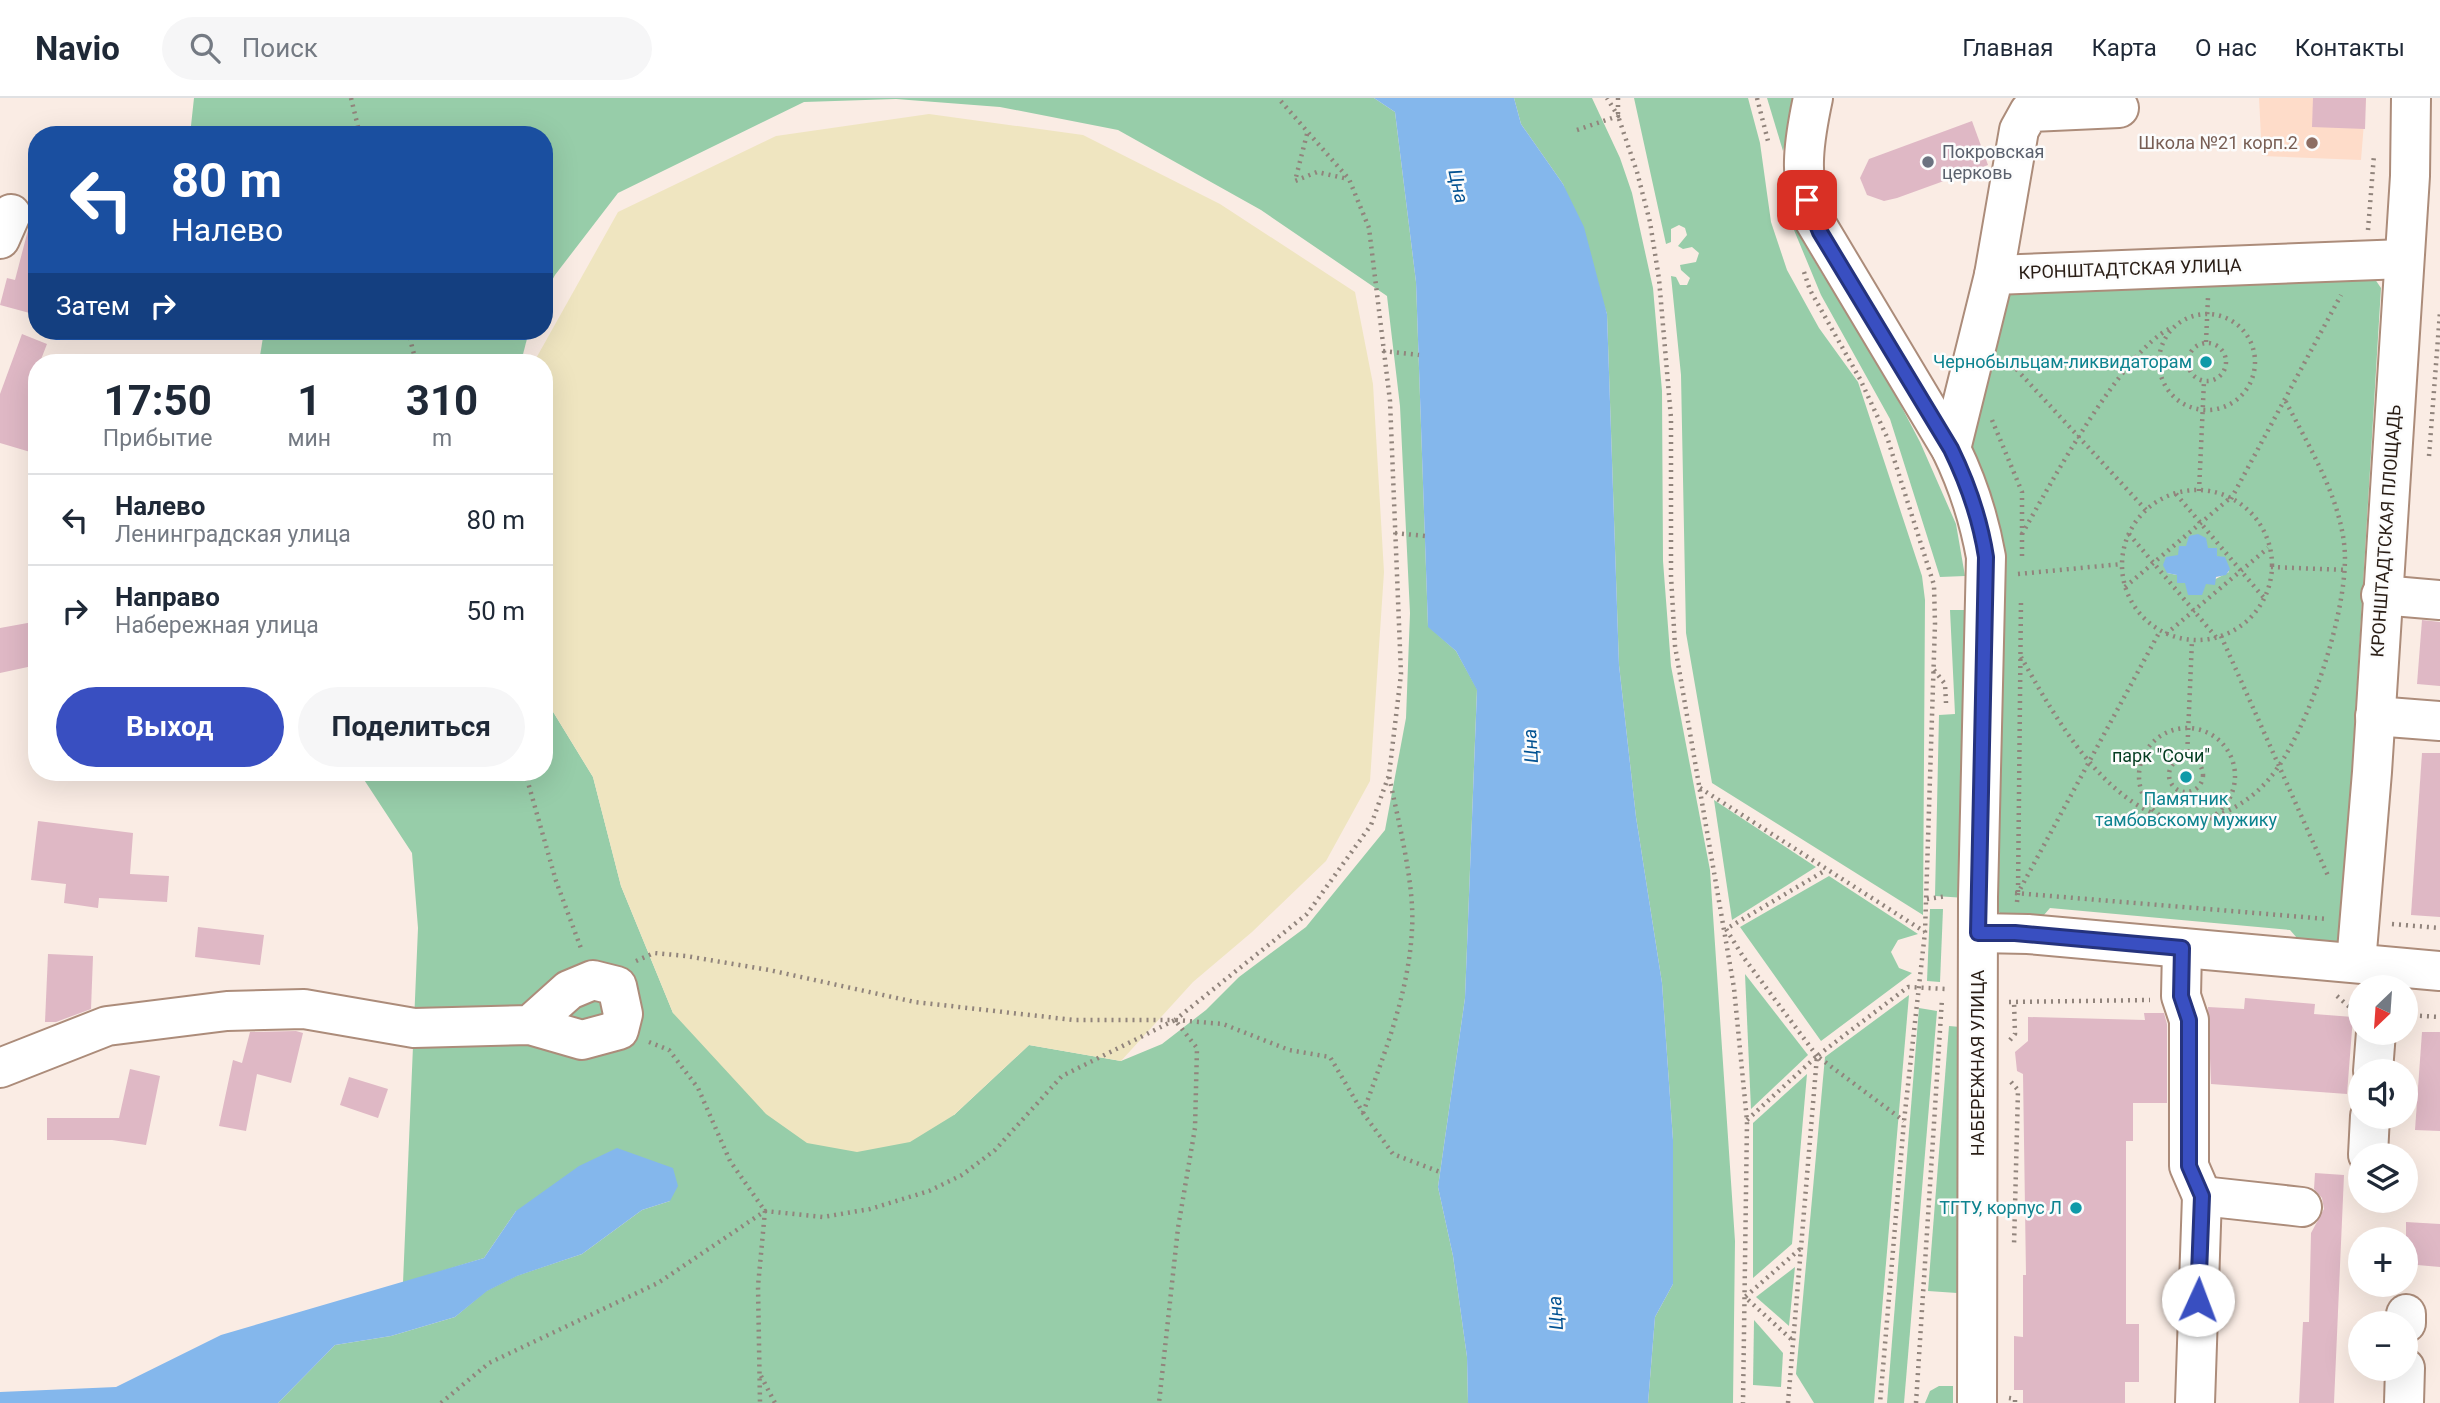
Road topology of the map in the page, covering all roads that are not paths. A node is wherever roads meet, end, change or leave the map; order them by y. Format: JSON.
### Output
{"nodes":[{"id":1,"x":1813,"y":98,"type":"edge"},
{"id":2,"x":2411,"y":98,"type":"edge"},
{"id":3,"x":2119,"y":107,"type":"dead end"},
{"id":4,"x":2425,"y":177,"type":"edge"},
{"id":5,"x":2404,"y":259,"type":"junction"},
{"id":6,"x":1994,"y":275,"type":"junction"},
{"id":7,"x":1951,"y":449,"type":"junction"},
{"id":8,"x":2370,"y":579,"type":"junction"},
{"id":9,"x":2440,"y":600,"type":"edge"},
{"id":10,"x":2375,"y":716,"type":"junction"},
{"id":11,"x":2440,"y":721,"type":"edge"},
{"id":12,"x":1968,"y":908,"type":"junction"},
{"id":13,"x":2182,"y":948,"type":"junction"},
{"id":14,"x":2440,"y":971,"type":"edge"},
{"id":15,"x":2371,"y":972,"type":"edge"},
{"id":16,"x":530,"y":1025,"type":"junction"},
{"id":17,"x":0,"y":1068,"type":"edge"},
{"id":18,"x":2202,"y":1196,"type":"junction"},
{"id":19,"x":2302,"y":1207,"type":"dead end"},
{"id":20,"x":2405,"y":1381,"type":"edge"},
{"id":21,"x":1990,"y":1400,"type":"edge"},
{"id":22,"x":2195,"y":1403,"type":"edge"},
{"id":23,"x":2404,"y":1403,"type":"edge"}],
"edges":[{"from":1,"to":7,"type":"street","name":"НАБЕРЕЖНАЯ УЛИЦА"},
{"from":2,"to":4,"type":"street","name":"КРОНШТАДТСКАЯ ПЛОЩАДЬ"},
{"from":3,"to":6,"type":"street"},
{"from":4,"to":5,"type":"street","name":"КРОНШТАДТСКАЯ ПЛОЩАДЬ"},
{"from":5,"to":6,"type":"street","name":"КРОНШТАДТСКАЯ УЛИЦА"},
{"from":5,"to":8,"type":"street","name":"КРОНШТАДТСКАЯ ПЛОЩАДЬ"},
{"from":6,"to":7,"type":"street","name":"КРОНШТАДТСКАЯ УЛИЦА"},
{"from":7,"to":12,"type":"street","name":"НАБЕРЕЖНАЯ УЛИЦА"},
{"from":8,"to":9,"type":"street"},
{"from":8,"to":10,"type":"street","name":"КРОНШТАДТСКАЯ ПЛОЩАДЬ"},
{"from":10,"to":11,"type":"street"},
{"from":10,"to":15,"type":"street","name":"КРОНШТАДТСКАЯ ПЛОЩАДЬ"},
{"from":12,"to":13,"type":"street"},
{"from":12,"to":21,"type":"street","name":"НАБЕРЕЖНАЯ УЛИЦА"},
{"from":13,"to":15,"type":"street"},
{"from":13,"to":18,"type":"street"},
{"from":14,"to":15,"type":"street"},
{"from":16,"to":16,"type":"street"},
{"from":16,"to":17,"type":"street"},
{"from":18,"to":19,"type":"street"},
{"from":18,"to":22,"type":"street"},
{"from":20,"to":23,"type":"street"}]}
